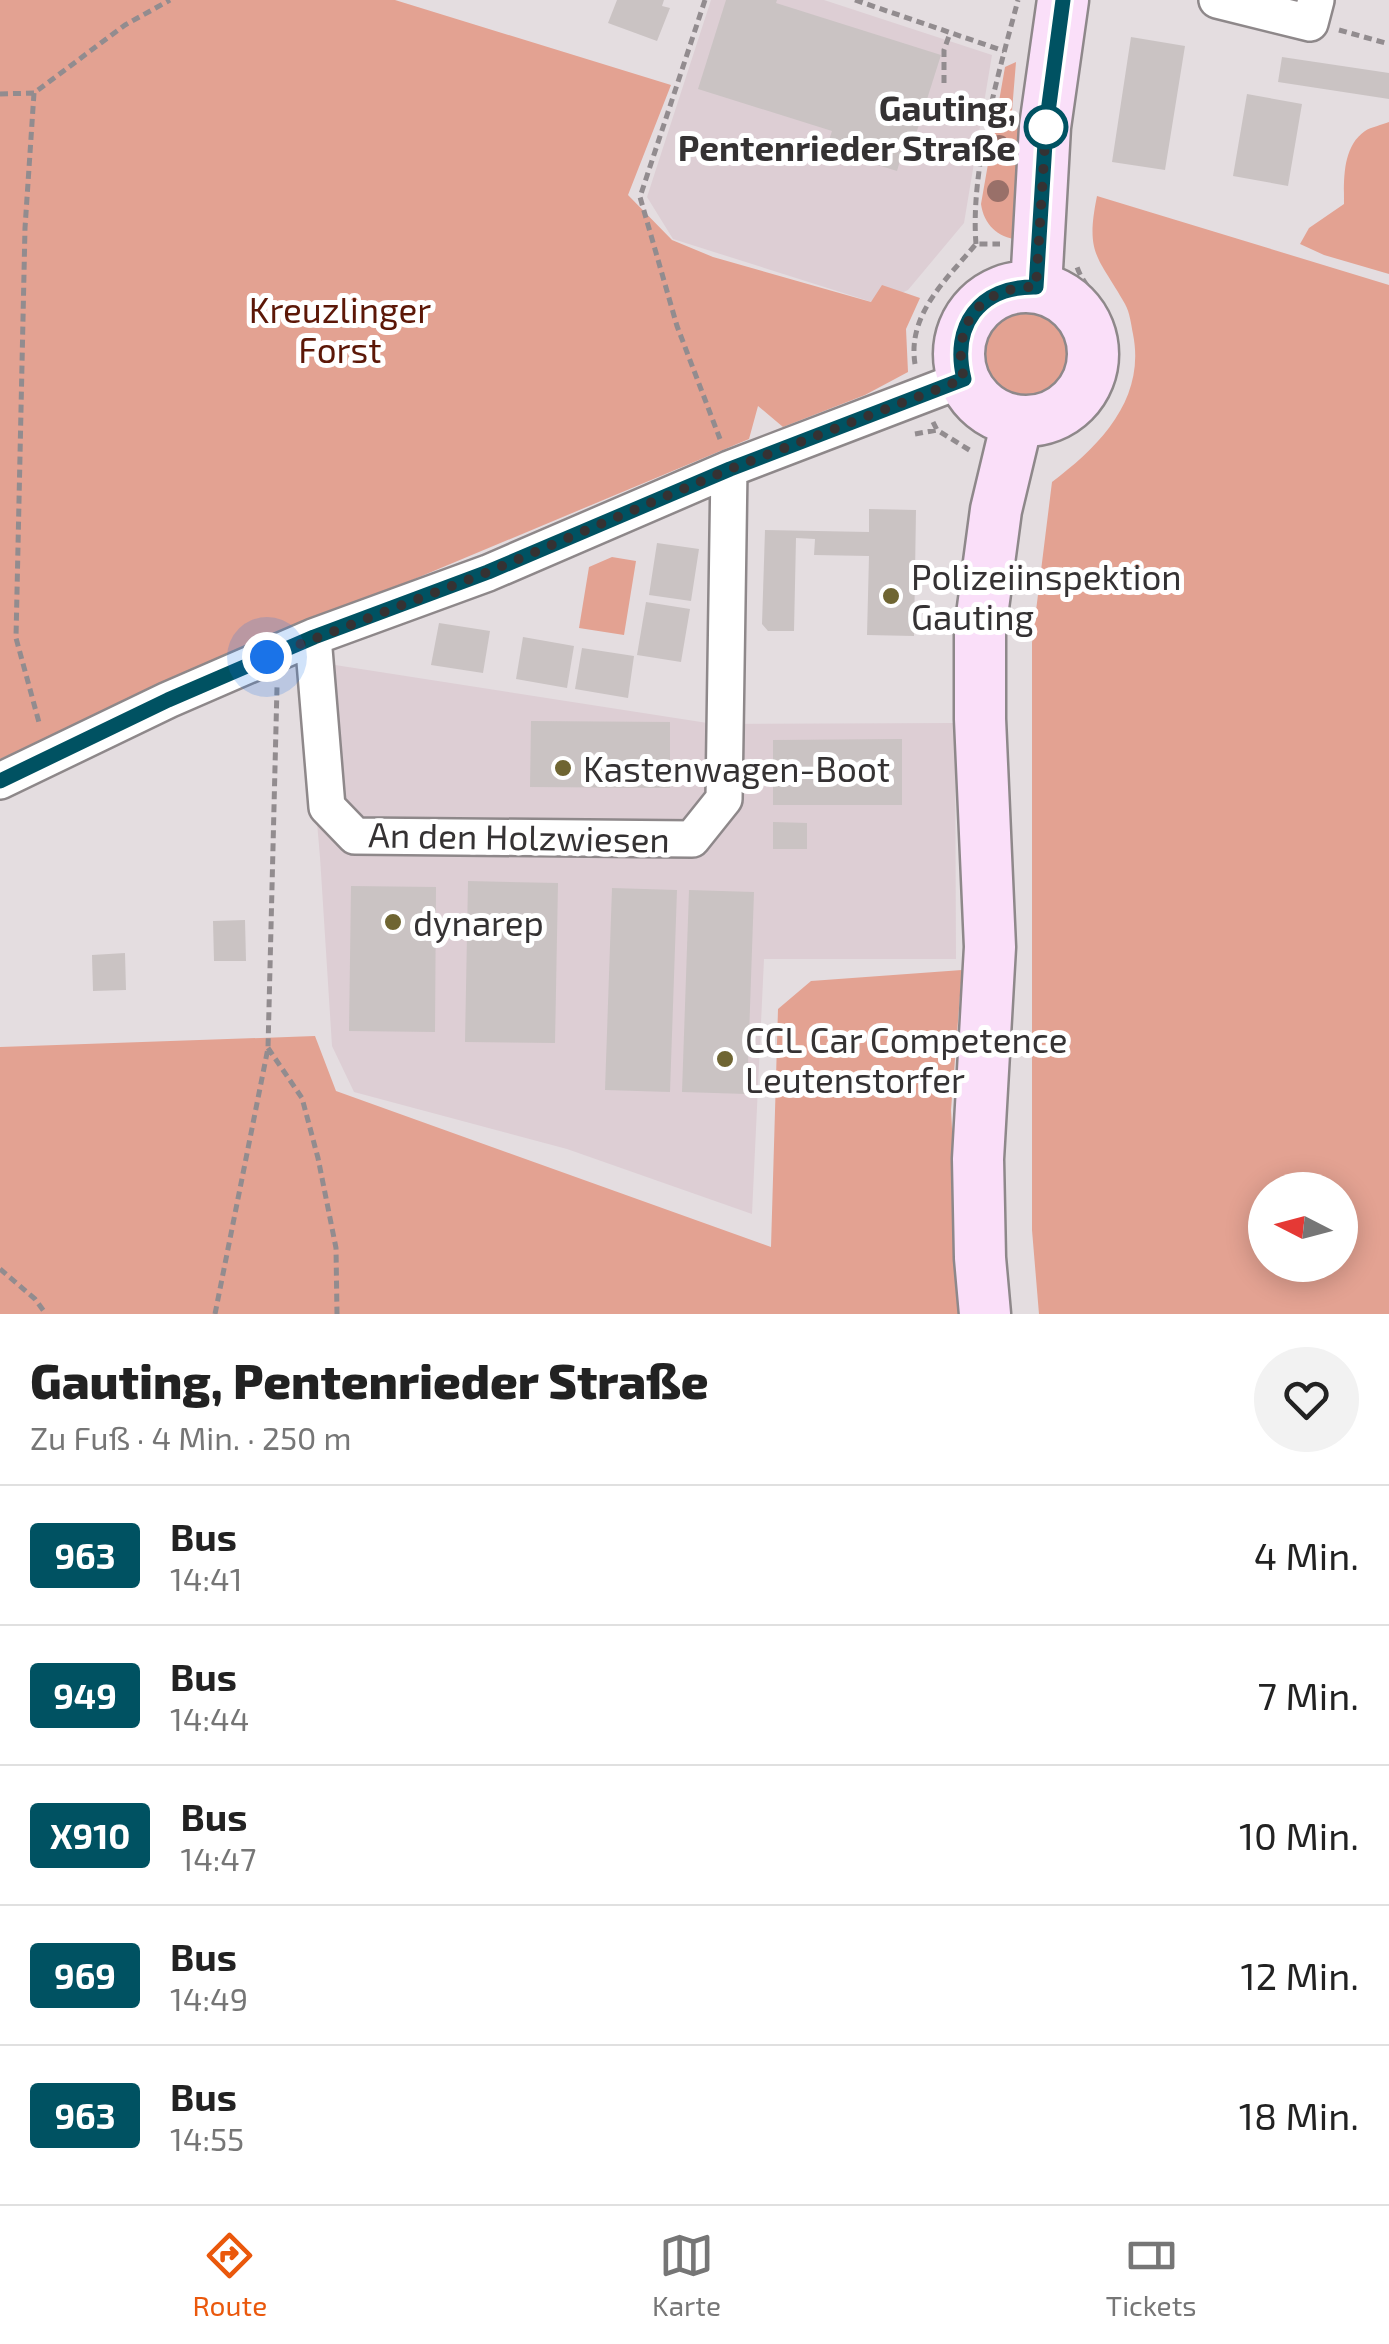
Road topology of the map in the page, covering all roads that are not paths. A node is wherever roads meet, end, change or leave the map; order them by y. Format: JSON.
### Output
{"nodes":[{"id":1,"x":1063,"y":0,"type":"edge"},
{"id":2,"x":1217,"y":0,"type":"edge"},
{"id":3,"x":1313,"y":11,"type":"edge"},
{"id":4,"x":1037,"y":268,"type":"junction"},
{"id":5,"x":943,"y":386,"type":"junction"},
{"id":6,"x":1031,"y":433,"type":"junction"},
{"id":7,"x":730,"y":469,"type":"junction"},
{"id":8,"x":314,"y":637,"type":"junction"},
{"id":9,"x":0,"y":781,"type":"edge"},
{"id":10,"x":986,"y":1314,"type":"edge"}],
"edges":[{"from":1,"to":4,"type":"main road"},
{"from":2,"to":3,"type":"street"},
{"from":4,"to":5,"type":"main road"},
{"from":4,"to":6,"type":"main road"},
{"from":5,"to":6,"type":"main road"},
{"from":5,"to":7,"type":"street"},
{"from":6,"to":10,"type":"main road"},
{"from":7,"to":8,"type":"street"},
{"from":7,"to":8,"type":"street","name":"An den Holzwiesen"},
{"from":8,"to":9,"type":"street"}]}
